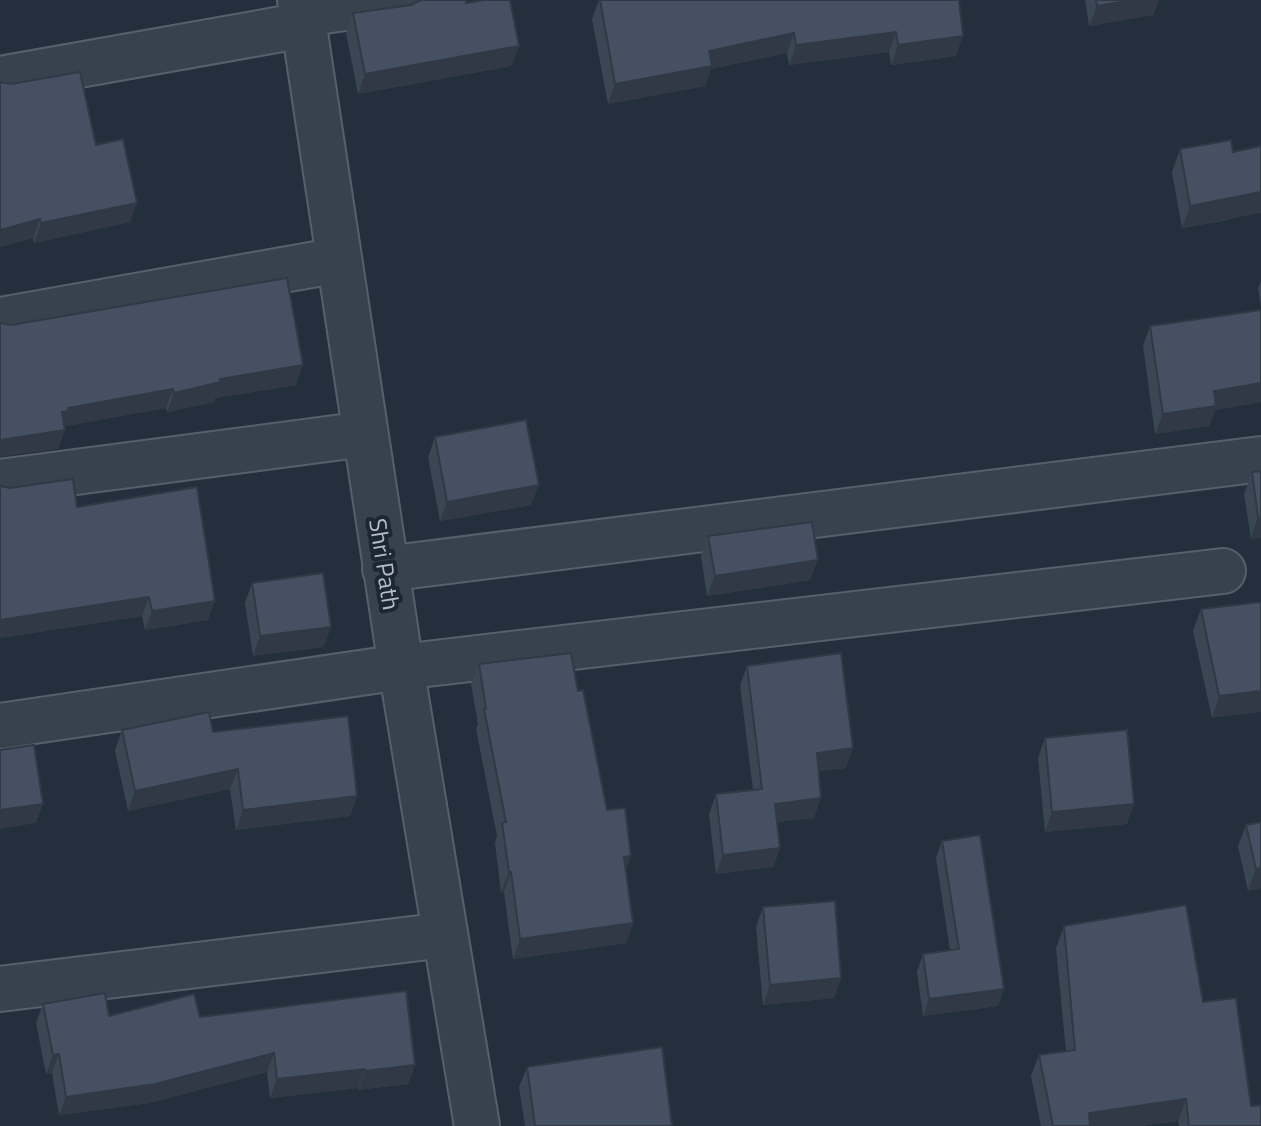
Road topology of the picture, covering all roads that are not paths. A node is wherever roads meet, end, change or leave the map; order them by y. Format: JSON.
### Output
{"nodes":[{"id":1,"x":400,"y":0,"type":"edge"},
{"id":2,"x":302,"y":13,"type":"edge"},
{"id":3,"x":0,"y":79,"type":"edge"},
{"id":4,"x":339,"y":260,"type":"junction"},
{"id":5,"x":0,"y":320,"type":"edge"},
{"id":6,"x":365,"y":434,"type":"junction"},
{"id":7,"x":1261,"y":459,"type":"edge"},
{"id":8,"x":0,"y":482,"type":"edge"},
{"id":9,"x":385,"y":569,"type":"junction"},
{"id":10,"x":1223,"y":571,"type":"dead end"},
{"id":11,"x":401,"y":667,"type":"junction"},
{"id":12,"x":0,"y":726,"type":"edge"},
{"id":13,"x":445,"y":935,"type":"junction"},
{"id":14,"x":0,"y":989,"type":"edge"},
{"id":15,"x":469,"y":1125,"type":"edge"}],
"edges":[{"from":1,"to":2,"type":"street"},
{"from":2,"to":3,"type":"street"},
{"from":2,"to":4,"type":"street","name":"Shri Path"},
{"from":4,"to":5,"type":"street"},
{"from":4,"to":6,"type":"street","name":"Shri Path"},
{"from":6,"to":8,"type":"street"},
{"from":6,"to":9,"type":"street","name":"Shri Path"},
{"from":7,"to":9,"type":"street"},
{"from":9,"to":11,"type":"street","name":"Shri Path"},
{"from":10,"to":11,"type":"street"},
{"from":11,"to":12,"type":"street"},
{"from":11,"to":13,"type":"street","name":"Shri Path"},
{"from":13,"to":14,"type":"street"},
{"from":13,"to":15,"type":"street","name":"Shri Path"}]}
